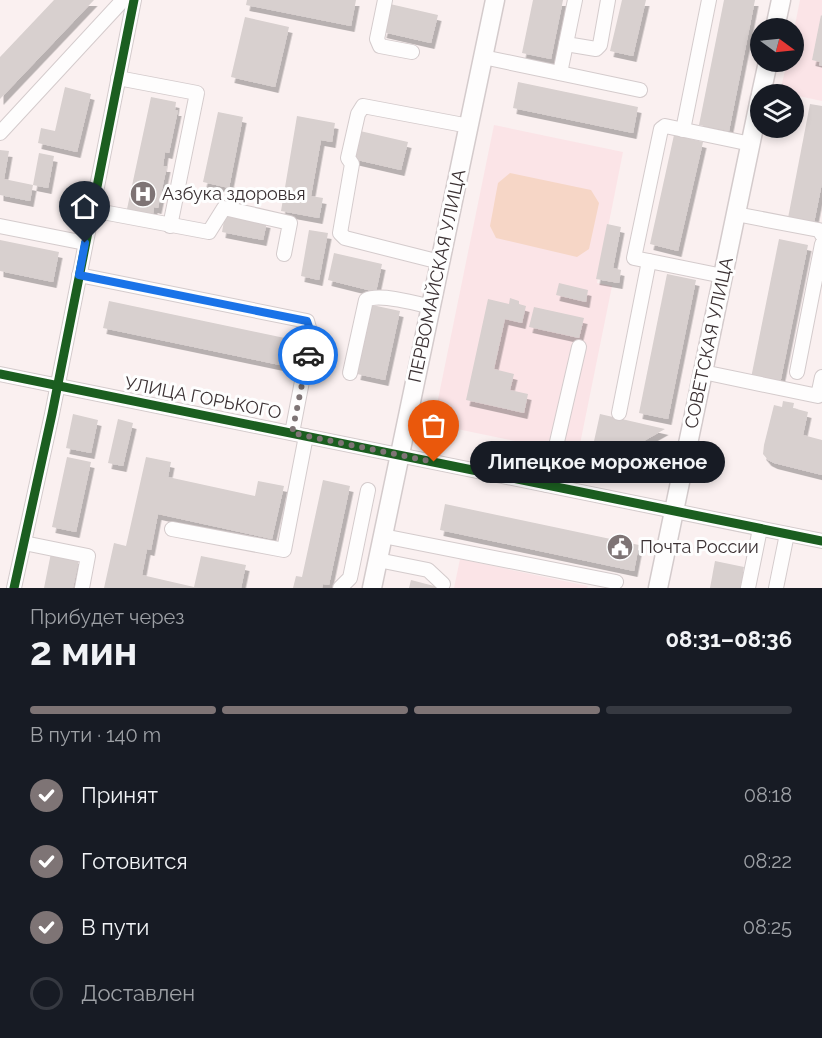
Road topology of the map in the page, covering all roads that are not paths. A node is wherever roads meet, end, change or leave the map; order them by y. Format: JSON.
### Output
{"nodes":[{"id":1,"x":123,"y":0,"type":"edge"},
{"id":2,"x":134,"y":0,"type":"edge"},
{"id":3,"x":385,"y":0,"type":"edge"},
{"id":4,"x":495,"y":0,"type":"edge"},
{"id":5,"x":575,"y":0,"type":"edge"},
{"id":6,"x":608,"y":0,"type":"edge"},
{"id":7,"x":709,"y":0,"type":"edge"},
{"id":8,"x":781,"y":0,"type":"edge"},
{"id":9,"x":777,"y":18,"type":"edge"},
{"id":10,"x":566,"y":44,"type":"junction"},
{"id":11,"x":412,"y":52,"type":"dead end"},
{"id":12,"x":483,"y":57,"type":"junction"},
{"id":13,"x":560,"y":73,"type":"junction"},
{"id":14,"x":118,"y":78,"type":"junction"},
{"id":15,"x":640,"y":90,"type":"dead end"},
{"id":16,"x":469,"y":126,"type":"junction"},
{"id":17,"x":683,"y":130,"type":"junction"},
{"id":18,"x":0,"y":132,"type":"edge"},
{"id":19,"x":752,"y":138,"type":"edge"},
{"id":20,"x":751,"y":144,"type":"junction"},
{"id":21,"x":92,"y":210,"type":"junction"},
{"id":22,"x":736,"y":214,"type":"junction"},
{"id":23,"x":0,"y":226,"type":"edge"},
{"id":24,"x":170,"y":226,"type":"junction"},
{"id":25,"x":822,"y":235,"type":"edge"},
{"id":26,"x":85,"y":243,"type":"junction"},
{"id":27,"x":822,"y":244,"type":"edge"},
{"id":28,"x":284,"y":254,"type":"dead end"},
{"id":29,"x":649,"y":261,"type":"junction"},
{"id":30,"x":440,"y":262,"type":"junction"},
{"id":31,"x":79,"y":275,"type":"junction"},
{"id":32,"x":723,"y":276,"type":"junction"},
{"id":33,"x":431,"y":307,"type":"junction"},
{"id":34,"x":579,"y":347,"type":"dead end"},
{"id":35,"x":703,"y":372,"type":"junction"},
{"id":36,"x":797,"y":372,"type":"dead end"},
{"id":37,"x":350,"y":373,"type":"dead end"},
{"id":38,"x":0,"y":374,"type":"edge"},
{"id":39,"x":822,"y":377,"type":"edge"},
{"id":40,"x":57,"y":385,"type":"junction"},
{"id":41,"x":618,"y":413,"type":"dead end"},
{"id":42,"x":299,"y":434,"type":"junction"},
{"id":43,"x":400,"y":455,"type":"junction"},
{"id":44,"x":547,"y":485,"type":"junction"},
{"id":45,"x":368,"y":490,"type":"dead end"},
{"id":46,"x":674,"y":511,"type":"junction"},
{"id":47,"x":172,"y":529,"type":"dead end"},
{"id":48,"x":760,"y":529,"type":"junction"},
{"id":49,"x":787,"y":534,"type":"junction"},
{"id":50,"x":383,"y":536,"type":"junction"},
{"id":51,"x":822,"y":541,"type":"edge"},
{"id":52,"x":24,"y":543,"type":"junction"},
{"id":53,"x":378,"y":560,"type":"junction"},
{"id":54,"x":616,"y":582,"type":"dead end"},
{"id":55,"x":443,"y":584,"type":"dead end"},
{"id":56,"x":14,"y":588,"type":"edge"},
{"id":57,"x":82,"y":588,"type":"edge"},
{"id":58,"x":340,"y":588,"type":"edge"},
{"id":59,"x":372,"y":588,"type":"edge"},
{"id":60,"x":658,"y":588,"type":"edge"},
{"id":61,"x":748,"y":588,"type":"edge"},
{"id":62,"x":776,"y":588,"type":"edge"}],
"edges":[{"from":1,"to":18,"type":"street"},
{"from":2,"to":14,"type":"street"},
{"from":3,"to":11,"type":"street"},
{"from":4,"to":12,"type":"main road","name":"ПЕРВОМАЙСКАЯ УЛИЦА"},
{"from":5,"to":10,"type":"street"},
{"from":6,"to":10,"type":"street"},
{"from":7,"to":17,"type":"street"},
{"from":8,"to":9,"type":"main road"},
{"from":10,"to":13,"type":"street"},
{"from":12,"to":13,"type":"street"},
{"from":12,"to":16,"type":"main road","name":"ПЕРВОМАЙСКАЯ УЛИЦА"},
{"from":13,"to":15,"type":"street"},
{"from":14,"to":21,"type":"street"},
{"from":14,"to":24,"type":"street"},
{"from":16,"to":30,"type":"main road","name":"ПЕРВОМАЙСКАЯ УЛИЦА"},
{"from":16,"to":30,"type":"street"},
{"from":17,"to":20,"type":"street"},
{"from":17,"to":29,"type":"street"},
{"from":19,"to":20,"type":"main road","name":"СОВЕТСКАЯ УЛИЦА"},
{"from":20,"to":22,"type":"main road","name":"СОВЕТСКАЯ УЛИЦА"},
{"from":21,"to":24,"type":"street"},
{"from":21,"to":26,"type":"street"},
{"from":22,"to":25,"type":"street"},
{"from":22,"to":32,"type":"main road","name":"СОВЕТСКАЯ УЛИЦА"},
{"from":23,"to":26,"type":"street"},
{"from":24,"to":28,"type":"street"},
{"from":26,"to":31,"type":"street"},
{"from":27,"to":36,"type":"street"},
{"from":29,"to":32,"type":"street"},
{"from":29,"to":41,"type":"street"},
{"from":30,"to":33,"type":"main road","name":"ПЕРВОМАЙСКАЯ УЛИЦА"},
{"from":31,"to":40,"type":"street"},
{"from":31,"to":42,"type":"street"},
{"from":32,"to":35,"type":"main road","name":"СОВЕТСКАЯ УЛИЦА"},
{"from":33,"to":37,"type":"street"},
{"from":33,"to":43,"type":"main road","name":"ПЕРВОМАЙСКАЯ УЛИЦА"},
{"from":34,"to":44,"type":"street"},
{"from":35,"to":39,"type":"street"},
{"from":35,"to":46,"type":"main road","name":"СОВЕТСКАЯ УЛИЦА"},
{"from":38,"to":40,"type":"street","name":"УЛИЦА ГОРЬКОГО"},
{"from":40,"to":42,"type":"street","name":"УЛИЦА ГОРЬКОГО"},
{"from":40,"to":52,"type":"street"},
{"from":42,"to":43,"type":"street","name":"УЛИЦА ГОРЬКОГО"},
{"from":42,"to":47,"type":"street"},
{"from":43,"to":44,"type":"street","name":"УЛИЦА ГОРЬКОГО"},
{"from":43,"to":50,"type":"main road","name":"ПЕРВОМАЙСКАЯ УЛИЦА"},
{"from":44,"to":46,"type":"street","name":"УЛИЦА ГОРЬКОГО"},
{"from":45,"to":58,"type":"street"},
{"from":46,"to":48,"type":"street","name":"УЛИЦА ГОРЬКОГО"},
{"from":46,"to":60,"type":"main road","name":"СОВЕТСКАЯ УЛИЦА"},
{"from":48,"to":49,"type":"street","name":"УЛИЦА ГОРЬКОГО"},
{"from":48,"to":61,"type":"street"},
{"from":49,"to":51,"type":"street","name":"УЛИЦА ГОРЬКОГО"},
{"from":49,"to":62,"type":"street"},
{"from":50,"to":53,"type":"main road","name":"ПЕРВОМАЙСКАЯ УЛИЦА"},
{"from":50,"to":54,"type":"street"},
{"from":52,"to":56,"type":"street"},
{"from":52,"to":57,"type":"street"},
{"from":53,"to":55,"type":"street"},
{"from":53,"to":59,"type":"main road","name":"ПЕРВОМАЙСКАЯ УЛИЦА"}]}
